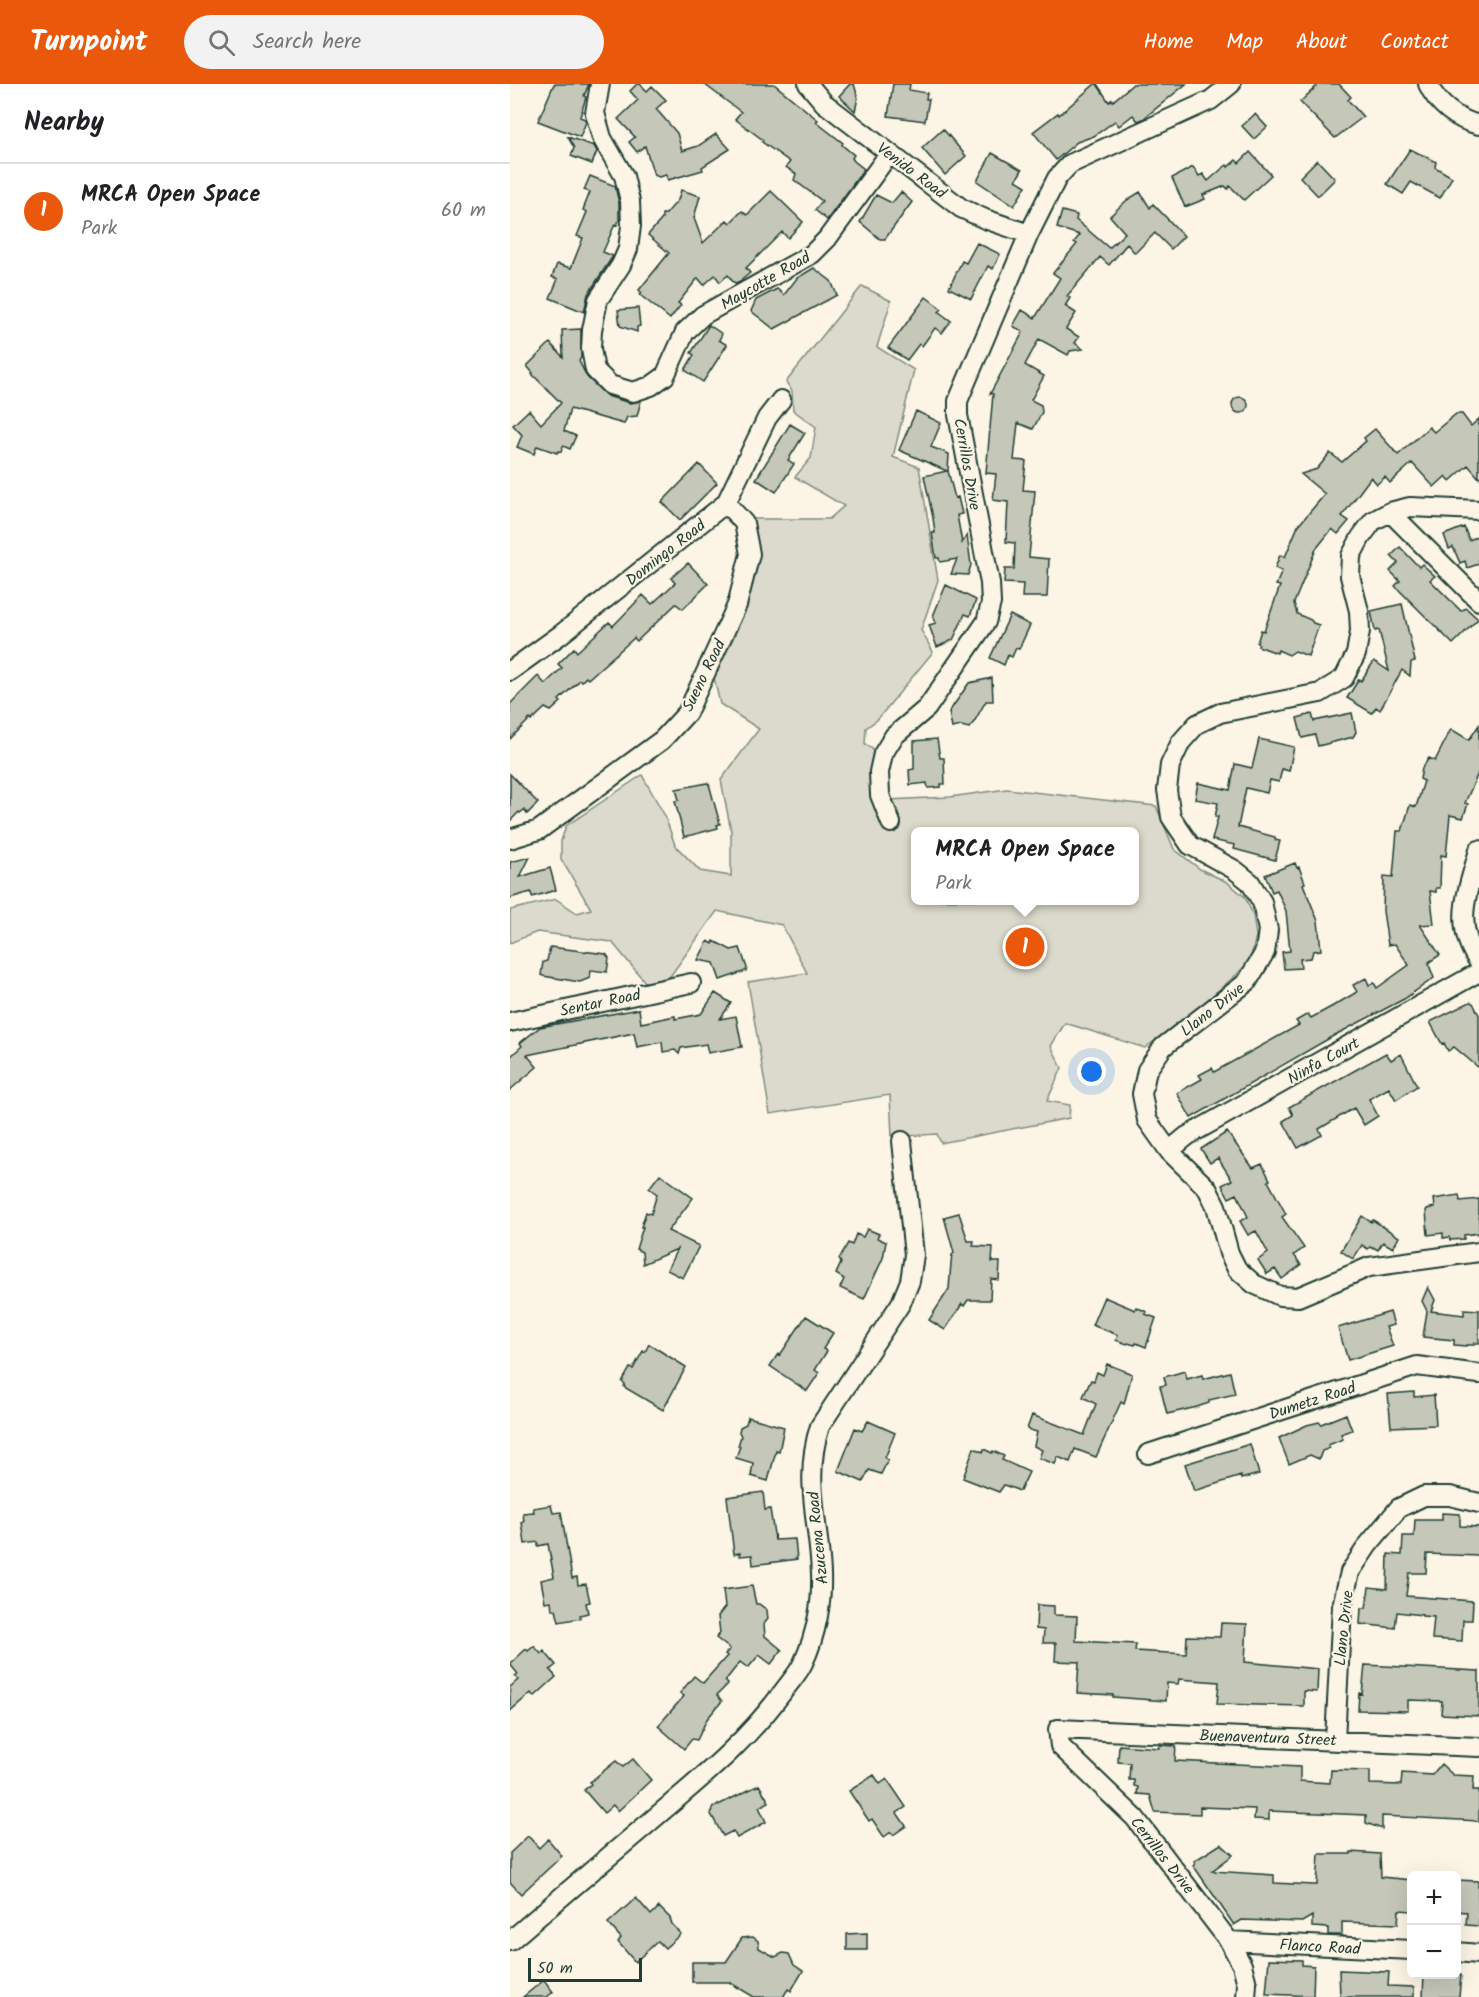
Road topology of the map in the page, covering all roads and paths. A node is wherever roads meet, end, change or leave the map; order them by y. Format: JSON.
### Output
{"nodes":[{"id":1,"x":600,"y":84,"type":"edge"},
{"id":2,"x":808,"y":84,"type":"edge"},
{"id":3,"x":1231,"y":84,"type":"edge"},
{"id":4,"x":1428,"y":84,"type":"edge"},
{"id":5,"x":1479,"y":125,"type":"edge"},
{"id":6,"x":889,"y":154,"type":"junction"},
{"id":7,"x":1029,"y":234,"type":"junction"},
{"id":8,"x":781,"y":400,"type":"dead end"},
{"id":9,"x":726,"y":503,"type":"junction"},
{"id":10,"x":1479,"y":510,"type":"edge"},
{"id":11,"x":1390,"y":512,"type":"junction"},
{"id":12,"x":1479,"y":601,"type":"edge"},
{"id":13,"x":510,"y":671,"type":"edge"},
{"id":14,"x":891,"y":823,"type":"dead end"},
{"id":15,"x":510,"y":839,"type":"edge"},
{"id":16,"x":1479,"y":850,"type":"edge"},
{"id":17,"x":1479,"y":962,"type":"edge"},
{"id":18,"x":1479,"y":972,"type":"edge"},
{"id":19,"x":691,"y":983,"type":"dead end"},
{"id":20,"x":512,"y":1018,"type":"edge"},
{"id":21,"x":902,"y":1141,"type":"dead end"},
{"id":22,"x":1169,"y":1151,"type":"junction"},
{"id":23,"x":1479,"y":1252,"type":"edge"},
{"id":24,"x":1479,"y":1374,"type":"edge"},
{"id":25,"x":1148,"y":1454,"type":"dead end"},
{"id":26,"x":1479,"y":1503,"type":"edge"},
{"id":27,"x":1058,"y":1729,"type":"joint"},
{"id":28,"x":1335,"y":1740,"type":"junction"},
{"id":29,"x":1479,"y":1746,"type":"edge"},
{"id":30,"x":510,"y":1941,"type":"edge"},
{"id":31,"x":1229,"y":1941,"type":"junction"},
{"id":32,"x":1407,"y":1950,"type":"edge"},
{"id":33,"x":1461,"y":1952,"type":"edge"},
{"id":34,"x":1479,"y":1953,"type":"edge"},
{"id":35,"x":1246,"y":1997,"type":"edge"}],
"edges":[{"from":1,"to":6,"type":"street","name":"Maycotte Road"},
{"from":2,"to":6,"type":"street","name":"Venido Road"},
{"from":3,"to":7,"type":"street","name":"Cerrillos Drive"},
{"from":4,"to":5,"type":"street"},
{"from":6,"to":7,"type":"street","name":"Venido Road"},
{"from":7,"to":14,"type":"street","name":"Cerrillos Drive"},
{"from":8,"to":9,"type":"street","name":"Domingo Road"},
{"from":9,"to":13,"type":"street","name":"Domingo Road"},
{"from":9,"to":15,"type":"street","name":"Sueno Road"},
{"from":10,"to":11,"type":"street","name":"Llano Drive"},
{"from":11,"to":12,"type":"street"},
{"from":11,"to":22,"type":"street","name":"Llano Drive"},
{"from":16,"to":17,"type":"street"},
{"from":18,"to":22,"type":"street","name":"Ninfa Court"},
{"from":19,"to":20,"type":"street","name":"Sentar Road"},
{"from":21,"to":30,"type":"street","name":"Azucena Road"},
{"from":22,"to":23,"type":"street","name":"Llano Drive"},
{"from":24,"to":25,"type":"street","name":"Dumetz Road"},
{"from":26,"to":28,"type":"street","name":"Llano Drive"},
{"from":27,"to":28,"type":"street","name":"Buenaventura Street"},
{"from":27,"to":31,"type":"street","name":"Cerrillos Drive"},
{"from":28,"to":29,"type":"street","name":"Buenaventura Street"},
{"from":31,"to":32,"type":"street","name":"Flanco Road"},
{"from":31,"to":35,"type":"street","name":"Cerrillos Drive"},
{"from":33,"to":34,"type":"street"}]}
